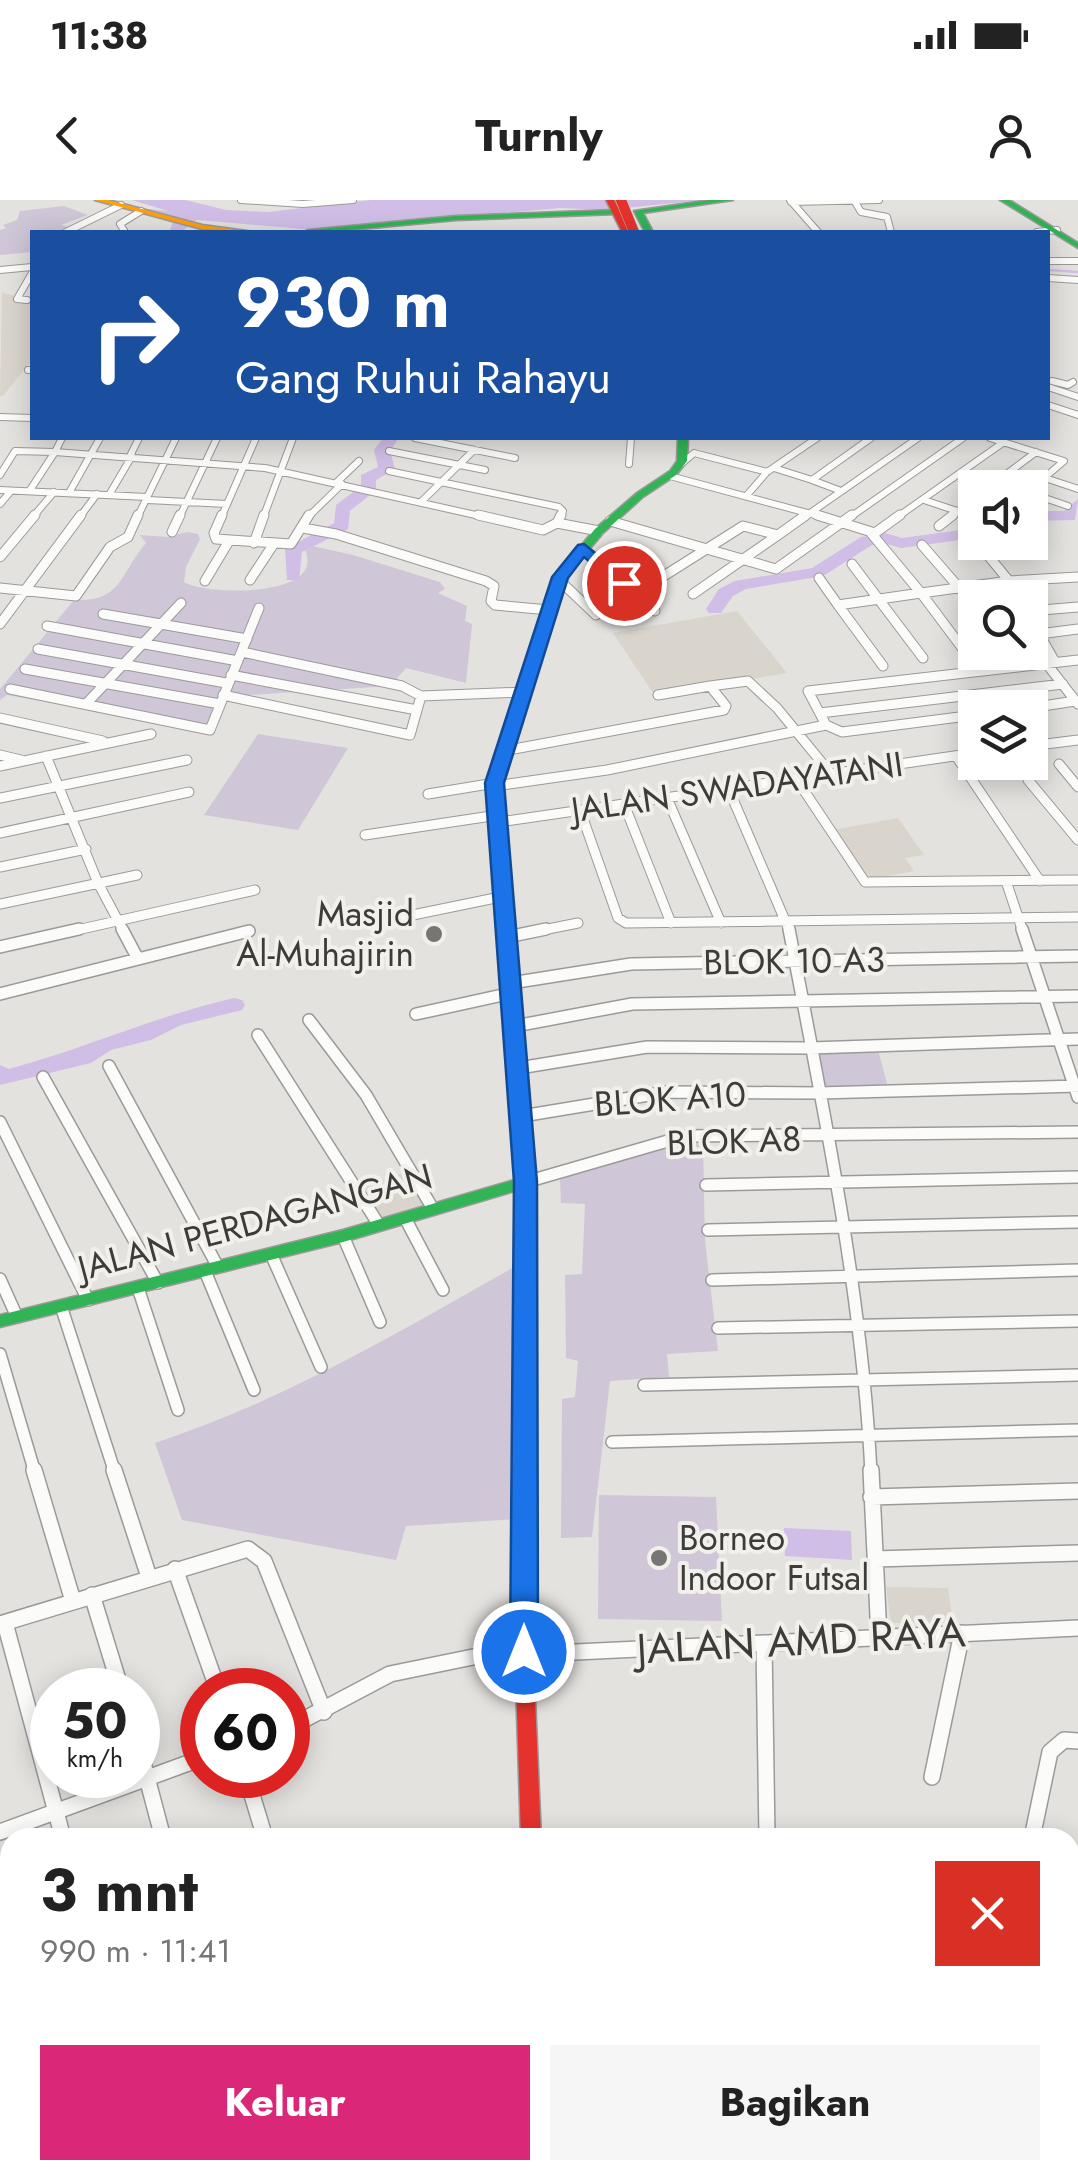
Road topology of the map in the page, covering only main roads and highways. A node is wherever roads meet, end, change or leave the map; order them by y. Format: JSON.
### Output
{"nodes":[{"id":1,"x":100,"y":200,"type":"edge"},
{"id":2,"x":730,"y":200,"type":"edge"},
{"id":3,"x":1004,"y":200,"type":"edge"},
{"id":4,"x":615,"y":206,"type":"edge"},
{"id":5,"x":221,"y":230,"type":"edge"},
{"id":6,"x":329,"y":230,"type":"edge"},
{"id":7,"x":625,"y":230,"type":"edge"},
{"id":8,"x":633,"y":230,"type":"edge"},
{"id":9,"x":648,"y":230,"type":"edge"},
{"id":10,"x":1078,"y":246,"type":"edge"},
{"id":11,"x":682,"y":440,"type":"edge"},
{"id":12,"x":526,"y":1182,"type":"junction"},
{"id":13,"x":8,"y":1319,"type":"edge"},
{"id":14,"x":531,"y":1828,"type":"edge"}],
"edges":[{"from":1,"to":5,"type":"main road"},
{"from":2,"to":9,"type":"main road"},
{"from":3,"to":10,"type":"main road"},
{"from":4,"to":6,"type":"main road"},
{"from":4,"to":7,"type":"main road"},
{"from":4,"to":8,"type":"main road","bridge":true},
{"from":11,"to":12,"type":"main road"},
{"from":12,"to":13,"type":"main road","name":"JALAN PERDAGANGAN"},
{"from":12,"to":14,"type":"main road"}]}
